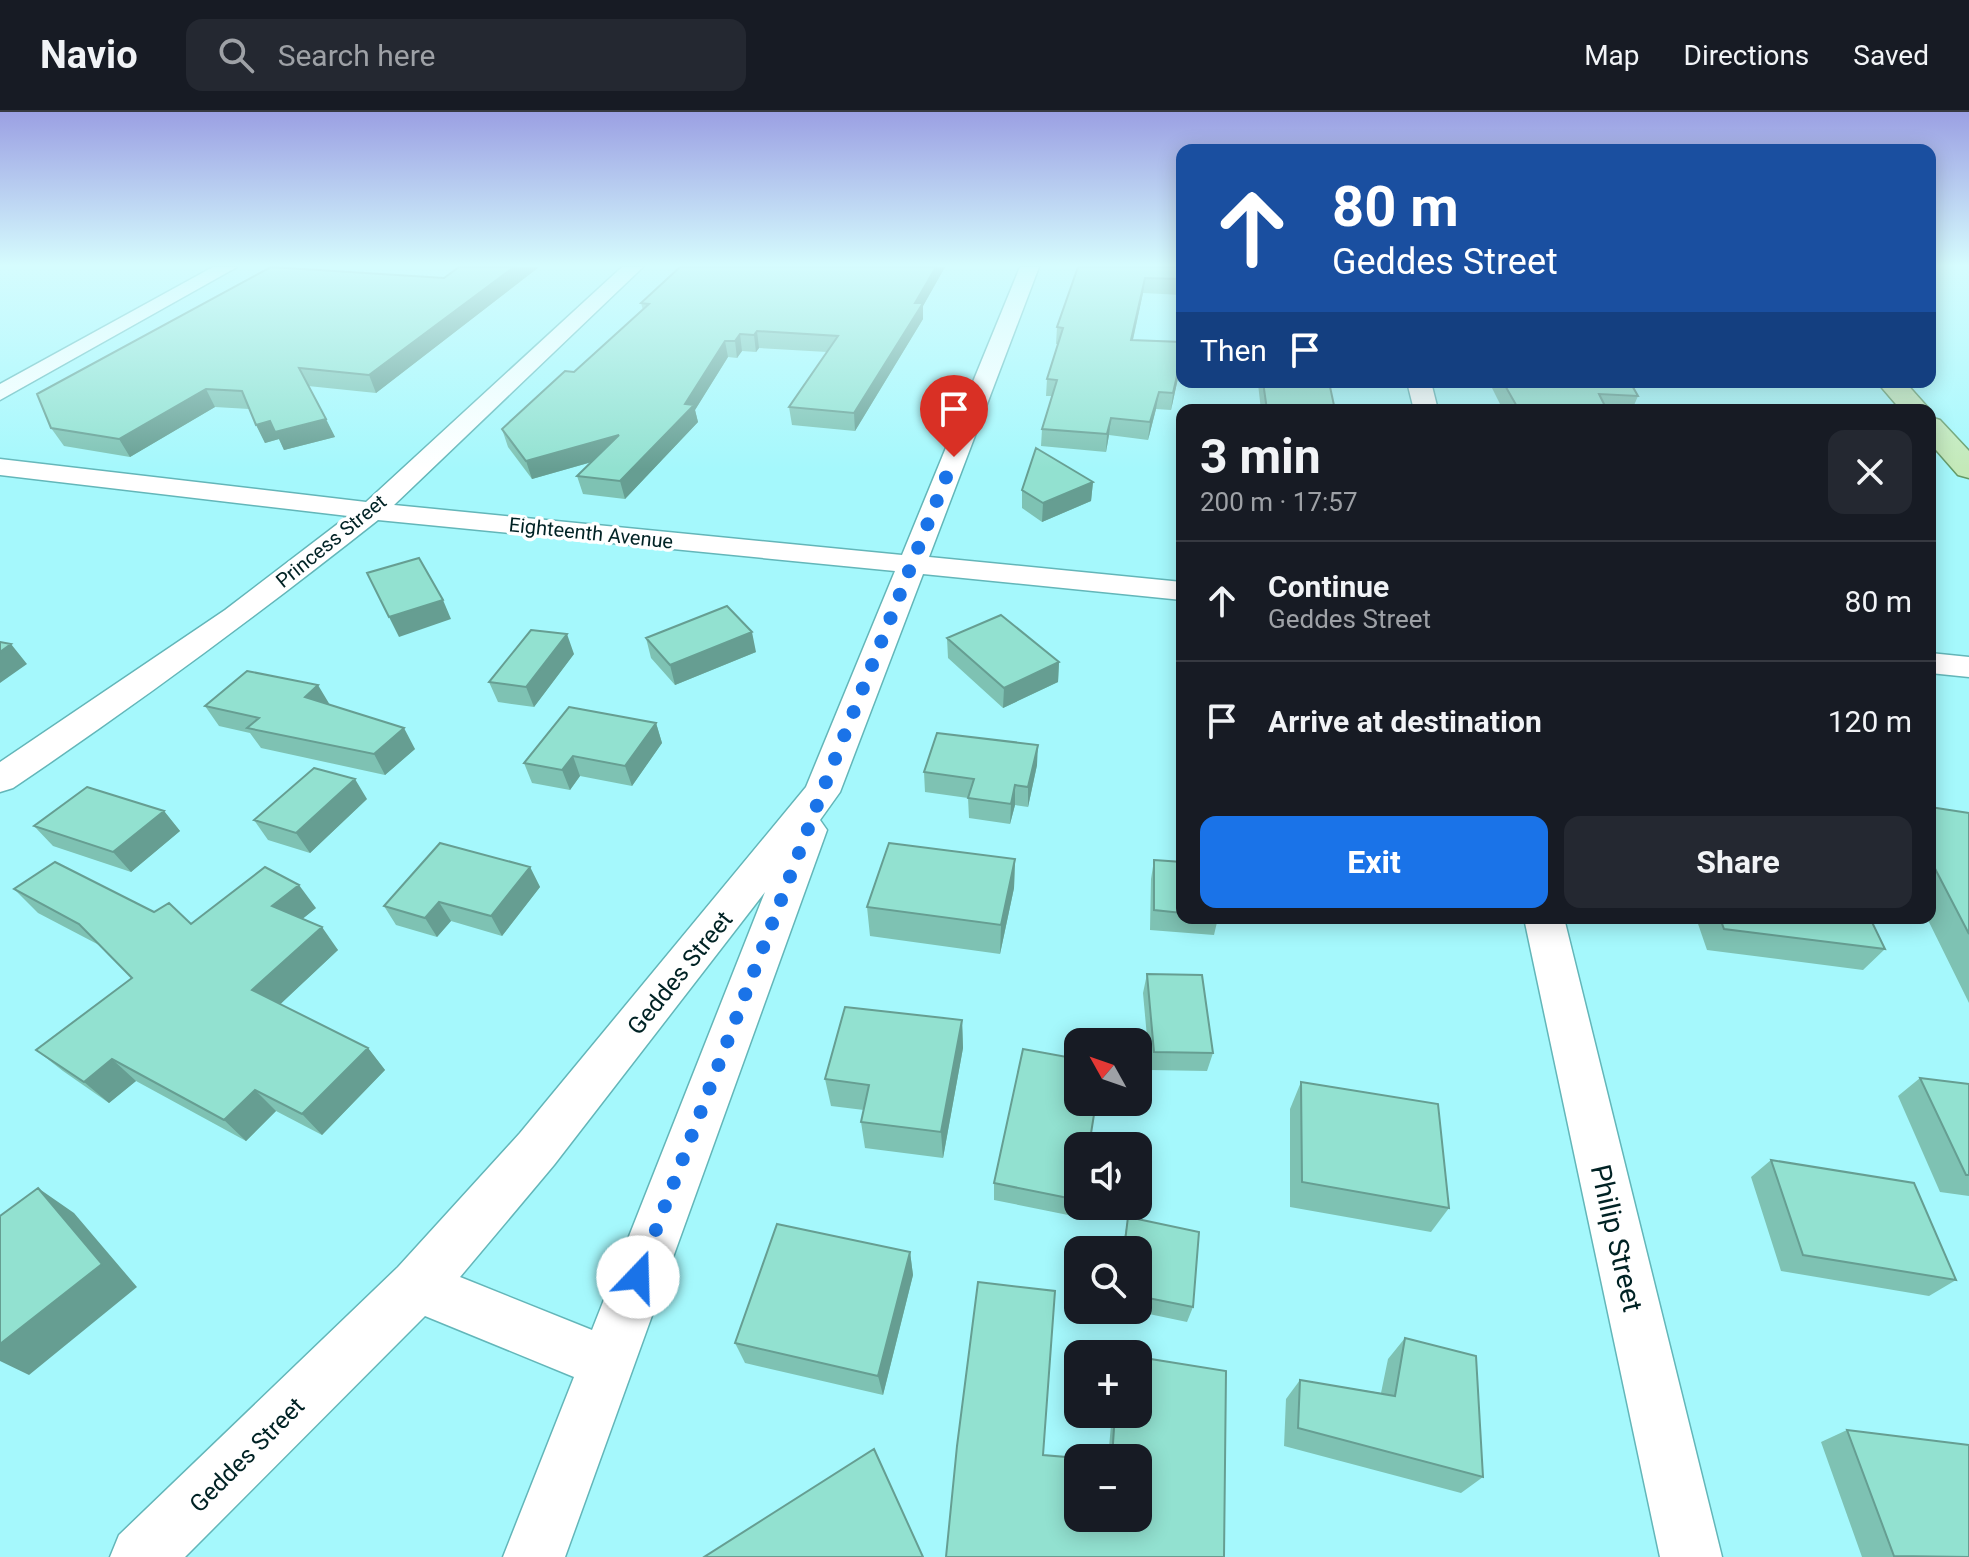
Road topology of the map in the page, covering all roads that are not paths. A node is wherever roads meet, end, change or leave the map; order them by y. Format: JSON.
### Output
{"nodes":[{"id":1,"x":106,"y":334,"type":"edge"},
{"id":2,"x":561,"y":334,"type":"edge"},
{"id":3,"x":1003,"y":334,"type":"edge"},
{"id":4,"x":1896,"y":388,"type":"edge"},
{"id":5,"x":0,"y":393,"type":"edge"},
{"id":6,"x":1910,"y":404,"type":"edge"},
{"id":7,"x":1936,"y":433,"type":"edge"},
{"id":8,"x":0,"y":467,"type":"edge"},
{"id":9,"x":1969,"y":469,"type":"edge"},
{"id":10,"x":372,"y":511,"type":"junction"},
{"id":11,"x":911,"y":565,"type":"junction"},
{"id":12,"x":1176,"y":590,"type":"edge"},
{"id":13,"x":1936,"y":664,"type":"edge"},
{"id":14,"x":1969,"y":667,"type":"edge"},
{"id":15,"x":0,"y":779,"type":"edge"},
{"id":16,"x":822,"y":792,"type":"junction"},
{"id":17,"x":1545,"y":924,"type":"edge"},
{"id":18,"x":417,"y":1286,"type":"junction"},
{"id":19,"x":606,"y":1363,"type":"junction"},
{"id":20,"x":141,"y":1557,"type":"edge"},
{"id":21,"x":534,"y":1557,"type":"edge"},
{"id":22,"x":1691,"y":1557,"type":"edge"}],
"edges":[{"from":1,"to":5,"type":"street"},
{"from":2,"to":10,"type":"street","name":"Princess Street"},
{"from":3,"to":11,"type":"street","name":"Geddes Street"},
{"from":4,"to":6,"type":"main road"},
{"from":7,"to":9,"type":"main road"},
{"from":8,"to":10,"type":"street","name":"Eighteenth Avenue"},
{"from":10,"to":11,"type":"street","name":"Eighteenth Avenue"},
{"from":10,"to":15,"type":"street","name":"Princess Street"},
{"from":11,"to":12,"type":"street","name":"Eighteenth Avenue"},
{"from":11,"to":16,"type":"street","name":"Geddes Street"},
{"from":13,"to":14,"type":"street"},
{"from":16,"to":18,"type":"street","name":"Geddes Street"},
{"from":16,"to":19,"type":"street"},
{"from":17,"to":22,"type":"street","name":"Philip Street"},
{"from":18,"to":19,"type":"street"},
{"from":18,"to":20,"type":"street","name":"Geddes Street"},
{"from":19,"to":21,"type":"street"}]}
